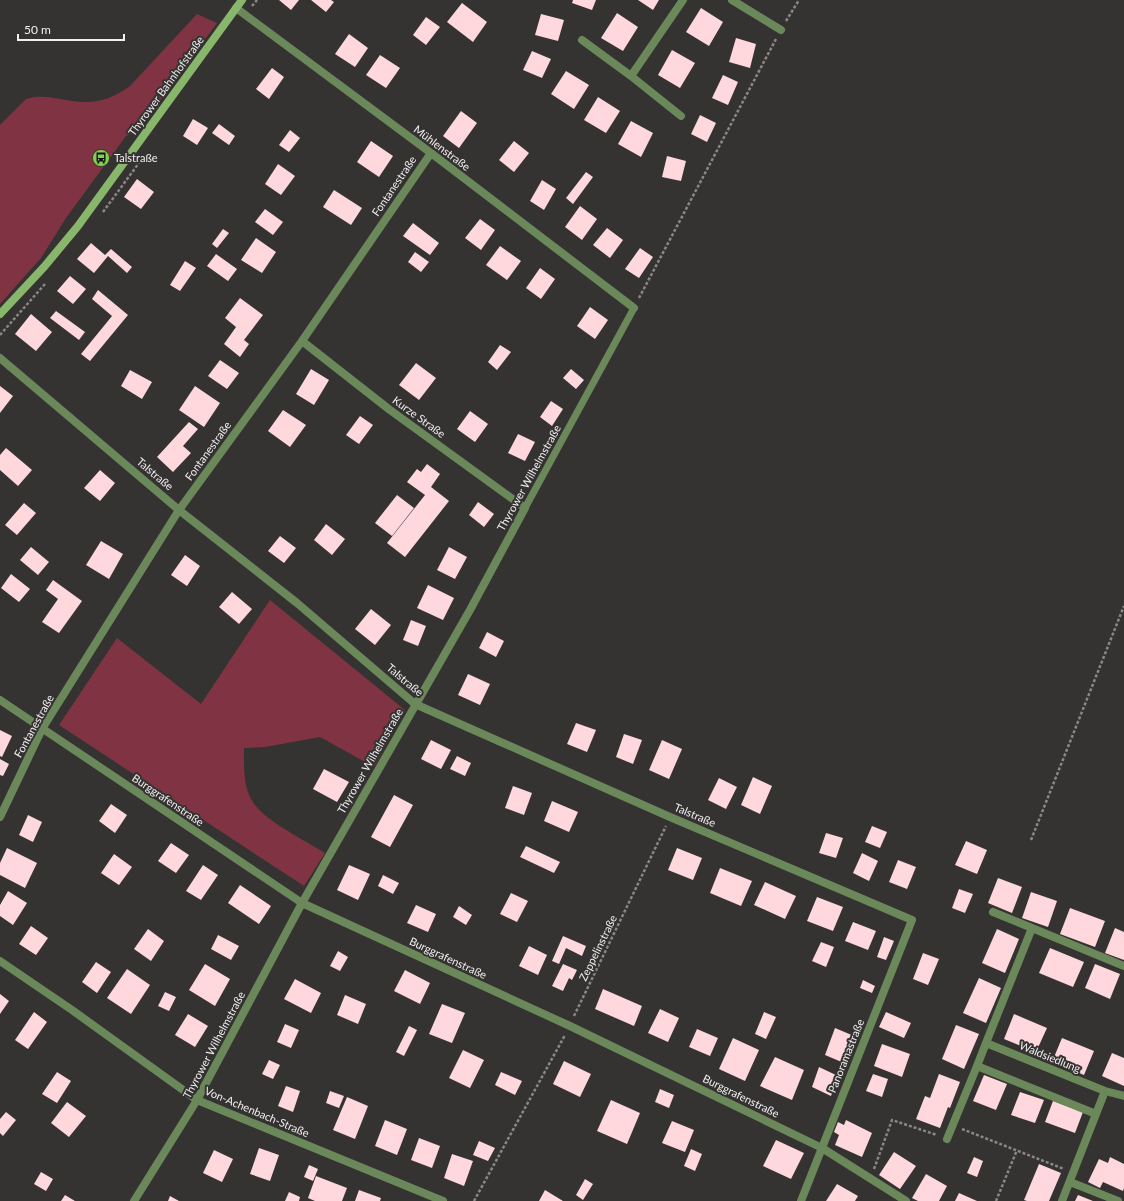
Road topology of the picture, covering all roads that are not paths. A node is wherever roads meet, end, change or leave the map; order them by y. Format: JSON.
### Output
{"nodes":[{"id":1,"x":242,"y":0,"type":"edge"},
{"id":2,"x":683,"y":0,"type":"edge"},
{"id":3,"x":732,"y":0,"type":"edge"},
{"id":4,"x":236,"y":8,"type":"junction"},
{"id":5,"x":781,"y":30,"type":"road end"},
{"id":6,"x":582,"y":40,"type":"dead end"},
{"id":7,"x":631,"y":76,"type":"junction"},
{"id":8,"x":681,"y":116,"type":"dead end"},
{"id":9,"x":431,"y":153,"type":"junction"},
{"id":10,"x":634,"y":308,"type":"joint"},
{"id":11,"x":0,"y":314,"type":"edge"},
{"id":12,"x":302,"y":341,"type":"junction"},
{"id":13,"x":0,"y":358,"type":"edge"},
{"id":14,"x":525,"y":508,"type":"junction"},
{"id":15,"x":179,"y":510,"type":"junction"},
{"id":16,"x":0,"y":700,"type":"edge"},
{"id":17,"x":415,"y":704,"type":"junction"},
{"id":18,"x":42,"y":729,"type":"junction"},
{"id":19,"x":0,"y":817,"type":"edge"},
{"id":20,"x":302,"y":903,"type":"junction"},
{"id":21,"x":993,"y":912,"type":"dead end"},
{"id":22,"x":912,"y":920,"type":"joint"},
{"id":23,"x":1032,"y":928,"type":"junction"},
{"id":24,"x":0,"y":961,"type":"edge"},
{"id":25,"x":1124,"y":966,"type":"edge"},
{"id":26,"x":986,"y":1043,"type":"junction"},
{"id":27,"x":976,"y":1066,"type":"junction"},
{"id":28,"x":1105,"y":1091,"type":"junction"},
{"id":29,"x":1124,"y":1096,"type":"edge"},
{"id":30,"x":198,"y":1100,"type":"junction"},
{"id":31,"x":1096,"y":1114,"type":"junction"},
{"id":32,"x":947,"y":1139,"type":"road end"},
{"id":33,"x":822,"y":1148,"type":"junction"},
{"id":34,"x":1070,"y":1182,"type":"junction"},
{"id":35,"x":134,"y":1201,"type":"edge"},
{"id":36,"x":443,"y":1201,"type":"edge"},
{"id":37,"x":801,"y":1201,"type":"edge"},
{"id":38,"x":906,"y":1201,"type":"edge"},
{"id":39,"x":1062,"y":1201,"type":"edge"},
{"id":40,"x":1118,"y":1201,"type":"edge"}],
"edges":[{"from":1,"to":4,"type":"main road","name":"Thyrower Bahnhofstraße"},
{"from":2,"to":7,"type":"street"},
{"from":3,"to":5,"type":"street"},
{"from":4,"to":9,"type":"street","name":"Mühlenstraße"},
{"from":4,"to":11,"type":"main road","name":"Thyrower Bahnhofstraße"},
{"from":6,"to":7,"type":"street"},
{"from":7,"to":8,"type":"street"},
{"from":9,"to":10,"type":"street","name":"Mühlenstraße"},
{"from":9,"to":12,"type":"street","name":"Fontanestraße"},
{"from":10,"to":14,"type":"lane","name":"Thyrower Wilhelmstraße"},
{"from":12,"to":14,"type":"street","name":"Kurze Straße"},
{"from":12,"to":15,"type":"street","name":"Fontanestraße"},
{"from":13,"to":15,"type":"street","name":"Talstraße"},
{"from":14,"to":17,"type":"street","name":"Thyrower Wilhelmstraße"},
{"from":15,"to":17,"type":"street","name":"Talstraße"},
{"from":15,"to":18,"type":"street","name":"Fontanestraße"},
{"from":16,"to":18,"type":"street","name":"Burggrafenstraße"},
{"from":17,"to":20,"type":"street","name":"Thyrower Wilhelmstraße"},
{"from":17,"to":22,"type":"street","name":"Talstraße"},
{"from":18,"to":19,"type":"street","name":"Fontanestraße"},
{"from":18,"to":20,"type":"street","name":"Burggrafenstraße"},
{"from":20,"to":30,"type":"street","name":"Thyrower Wilhelmstraße"},
{"from":20,"to":33,"type":"street","name":"Burggrafenstraße"},
{"from":21,"to":23,"type":"street"},
{"from":22,"to":33,"type":"street","name":"Panoramastraße"},
{"from":23,"to":25,"type":"street"},
{"from":23,"to":26,"type":"street"},
{"from":24,"to":30,"type":"street","name":"Von-Achenbach-Straße"},
{"from":26,"to":27,"type":"street"},
{"from":26,"to":28,"type":"street","name":"Waldsiedlung"},
{"from":27,"to":31,"type":"street"},
{"from":27,"to":32,"type":"street"},
{"from":28,"to":29,"type":"street","name":"Waldsiedlung"},
{"from":28,"to":31,"type":"street"},
{"from":30,"to":35,"type":"street","name":"Thyrower Wilhelmstraße"},
{"from":30,"to":36,"type":"street","name":"Von-Achenbach-Straße"},
{"from":31,"to":34,"type":"street"},
{"from":33,"to":37,"type":"street","name":"Panoramastraße"},
{"from":33,"to":38,"type":"street","name":"Burggrafenstraße"},
{"from":34,"to":39,"type":"street"},
{"from":34,"to":40,"type":"street"}]}
